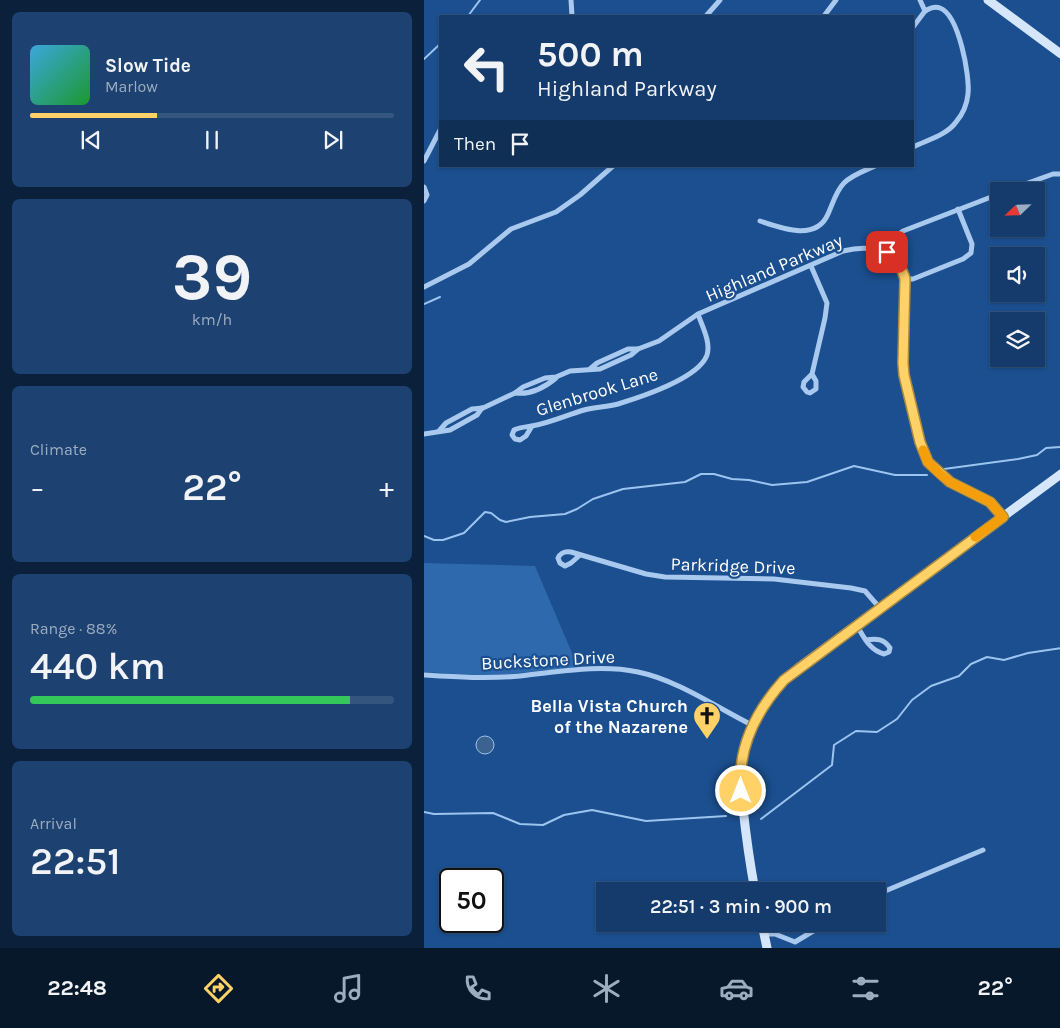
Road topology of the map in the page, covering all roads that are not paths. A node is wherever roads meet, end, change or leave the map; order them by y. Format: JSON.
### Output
{"nodes":[{"id":1,"x":570,"y":0,"type":"edge"},
{"id":2,"x":720,"y":0,"type":"edge"},
{"id":3,"x":836,"y":0,"type":"edge"},
{"id":4,"x":920,"y":0,"type":"edge"},
{"id":5,"x":988,"y":0,"type":"edge"},
{"id":6,"x":925,"y":11,"type":"junction"},
{"id":7,"x":572,"y":15,"type":"edge"},
{"id":8,"x":707,"y":15,"type":"edge"},
{"id":9,"x":825,"y":15,"type":"edge"},
{"id":10,"x":914,"y":26,"type":"edge"},
{"id":11,"x":1060,"y":54,"type":"edge"},
{"id":12,"x":439,"y":133,"type":"edge"},
{"id":13,"x":914,"y":147,"type":"edge"},
{"id":14,"x":424,"y":161,"type":"edge"},
{"id":15,"x":612,"y":167,"type":"edge"},
{"id":16,"x":873,"y":167,"type":"edge"},
{"id":17,"x":1060,"y":174,"type":"edge"},
{"id":18,"x":1031,"y":182,"type":"edge"},
{"id":19,"x":424,"y":187,"type":"edge"},
{"id":20,"x":990,"y":197,"type":"edge"},
{"id":21,"x":424,"y":201,"type":"edge"},
{"id":22,"x":958,"y":209,"type":"junction"},
{"id":23,"x":760,"y":221,"type":"dead end"},
{"id":24,"x":887,"y":252,"type":"junction"},
{"id":25,"x":811,"y":266,"type":"junction"},
{"id":26,"x":905,"y":279,"type":"junction"},
{"id":27,"x":424,"y":287,"type":"edge"},
{"id":28,"x":698,"y":314,"type":"junction"},
{"id":29,"x":812,"y":374,"type":"dead end"},
{"id":30,"x":532,"y":426,"type":"dead end"},
{"id":31,"x":424,"y":434,"type":"edge"},
{"id":32,"x":1060,"y":474,"type":"edge"},
{"id":33,"x":1003,"y":517,"type":"junction"},
{"id":34,"x":580,"y":555,"type":"dead end"},
{"id":35,"x":879,"y":607,"type":"junction"},
{"id":36,"x":856,"y":624,"type":"junction"},
{"id":37,"x":866,"y":640,"type":"dead end"},
{"id":38,"x":424,"y":675,"type":"edge"},
{"id":39,"x":752,"y":725,"type":"junction"},
{"id":40,"x":983,"y":850,"type":"dead end"},
{"id":41,"x":753,"y":882,"type":"edge"},
{"id":42,"x":886,"y":891,"type":"edge"},
{"id":43,"x":812,"y":932,"type":"edge"},
{"id":44,"x":764,"y":934,"type":"joint"},
{"id":45,"x":767,"y":948,"type":"edge"}],
"edges":[{"from":1,"to":7,"type":"street"},
{"from":2,"to":8,"type":"street"},
{"from":3,"to":9,"type":"street"},
{"from":4,"to":6,"type":"street"},
{"from":5,"to":11,"type":"main road"},
{"from":6,"to":10,"type":"street"},
{"from":6,"to":13,"type":"street"},
{"from":12,"to":14,"type":"street"},
{"from":15,"to":27,"type":"street"},
{"from":16,"to":23,"type":"street"},
{"from":17,"to":18,"type":"street"},
{"from":19,"to":21,"type":"street"},
{"from":20,"to":22,"type":"street"},
{"from":22,"to":24,"type":"street"},
{"from":22,"to":26,"type":"street"},
{"from":24,"to":25,"type":"street","name":"Highland Parkway"},
{"from":24,"to":26,"type":"street"},
{"from":25,"to":28,"type":"street","name":"Highland Parkway"},
{"from":25,"to":29,"type":"street"},
{"from":26,"to":33,"type":"street"},
{"from":28,"to":30,"type":"street","name":"Glenbrook Lane"},
{"from":28,"to":31,"type":"street","name":"Highland Parkway"},
{"from":32,"to":33,"type":"main road"},
{"from":33,"to":35,"type":"main road"},
{"from":34,"to":35,"type":"street","name":"Parkridge Drive"},
{"from":35,"to":36,"type":"main road"},
{"from":36,"to":37,"type":"street"},
{"from":36,"to":39,"type":"main road"},
{"from":38,"to":39,"type":"street","name":"Buckstone Drive"},
{"from":39,"to":41,"type":"main road"},
{"from":40,"to":42,"type":"street"},
{"from":43,"to":44,"type":"street"},
{"from":44,"to":45,"type":"main road"}]}
